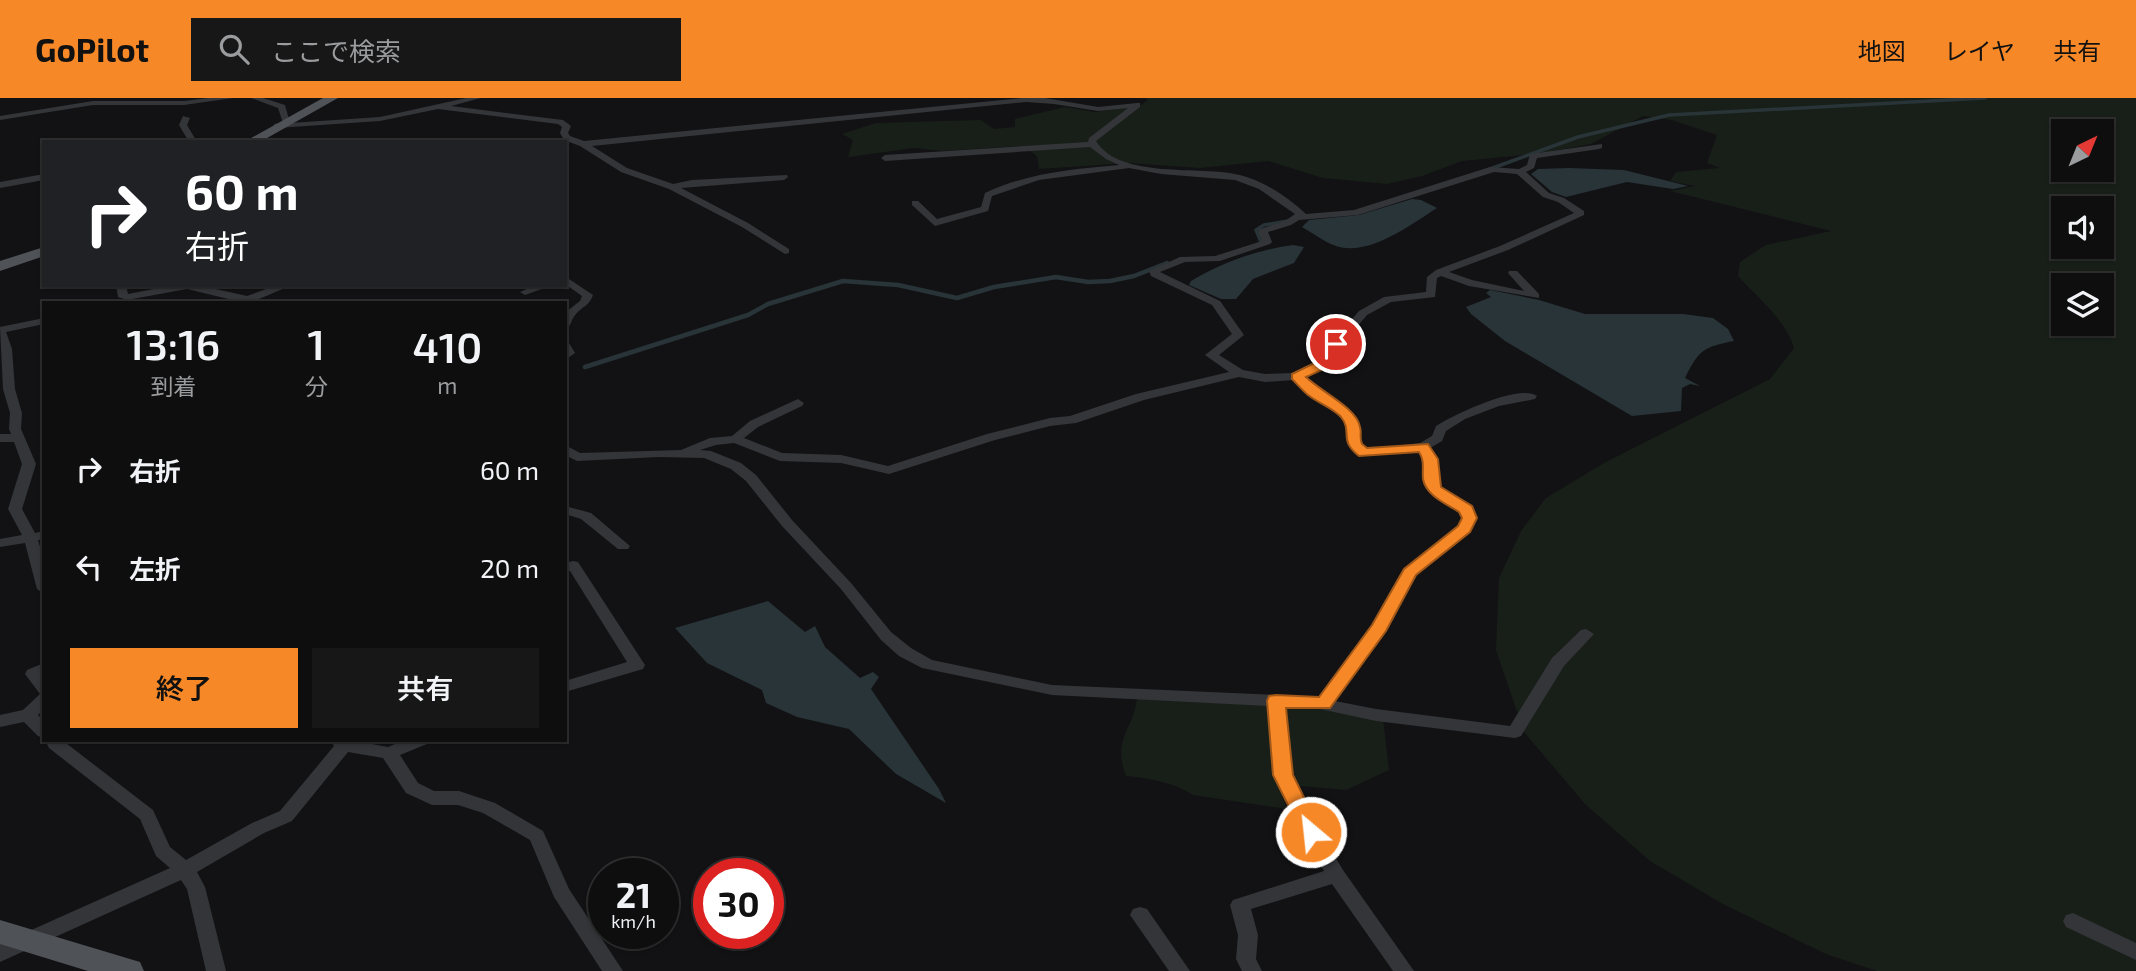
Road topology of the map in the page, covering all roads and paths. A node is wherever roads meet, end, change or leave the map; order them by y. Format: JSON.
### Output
{"nodes":[{"id":1,"x":121,"y":98,"type":"edge"},
{"id":2,"x":133,"y":98,"type":"edge"},
{"id":3,"x":229,"y":98,"type":"edge"},
{"id":4,"x":255,"y":98,"type":"edge"},
{"id":5,"x":332,"y":98,"type":"edge"},
{"id":6,"x":477,"y":98,"type":"edge"},
{"id":7,"x":1026,"y":99,"type":"edge"},
{"id":8,"x":92,"y":101,"type":"edge"},
{"id":9,"x":441,"y":107,"type":"junction"},
{"id":10,"x":0,"y":118,"type":"edge"},
{"id":11,"x":187,"y":118,"type":"dead end"},
{"id":12,"x":287,"y":125,"type":"junction"},
{"id":13,"x":663,"y":136,"type":"junction"},
{"id":14,"x":301,"y":137,"type":"dead end"},
{"id":15,"x":192,"y":140,"type":"edge"},
{"id":16,"x":254,"y":140,"type":"edge"},
{"id":17,"x":583,"y":144,"type":"junction"},
{"id":18,"x":1092,"y":144,"type":"junction"},
{"id":19,"x":1599,"y":146,"type":"dead end"},
{"id":20,"x":665,"y":149,"type":"dead end"},
{"id":21,"x":885,"y":158,"type":"dead end"},
{"id":22,"x":1131,"y":167,"type":"junction"},
{"id":23,"x":1520,"y":172,"type":"junction"},
{"id":24,"x":42,"y":177,"type":"edge"},
{"id":25,"x":784,"y":177,"type":"dead end"},
{"id":26,"x":0,"y":185,"type":"edge"},
{"id":27,"x":672,"y":187,"type":"junction"},
{"id":28,"x":915,"y":203,"type":"dead end"},
{"id":29,"x":1294,"y":220,"type":"junction"},
{"id":30,"x":785,"y":251,"type":"dead end"},
{"id":31,"x":42,"y":252,"type":"edge"},
{"id":32,"x":0,"y":266,"type":"edge"},
{"id":33,"x":1440,"y":272,"type":"junction"},
{"id":34,"x":1513,"y":273,"type":"dead end"},
{"id":35,"x":567,"y":281,"type":"edge"},
{"id":36,"x":121,"y":287,"type":"edge"},
{"id":37,"x":182,"y":287,"type":"edge"},
{"id":38,"x":193,"y":287,"type":"edge"},
{"id":39,"x":283,"y":287,"type":"edge"},
{"id":40,"x":541,"y":287,"type":"edge"},
{"id":41,"x":524,"y":292,"type":"dead end"},
{"id":42,"x":127,"y":297,"type":"junction"},
{"id":43,"x":256,"y":298,"type":"edge"},
{"id":44,"x":120,"y":301,"type":"edge"},
{"id":45,"x":42,"y":321,"type":"edge"},
{"id":46,"x":567,"y":321,"type":"edge"},
{"id":47,"x":0,"y":330,"type":"edge"},
{"id":48,"x":1239,"y":373,"type":"junction"},
{"id":49,"x":1297,"y":376,"type":"junction"},
{"id":50,"x":1531,"y":396,"type":"dead end"},
{"id":51,"x":798,"y":403,"type":"dead end"},
{"id":52,"x":0,"y":438,"type":"edge"},
{"id":53,"x":17,"y":438,"type":"junction"},
{"id":54,"x":729,"y":440,"type":"junction"},
{"id":55,"x":1423,"y":447,"type":"junction"},
{"id":56,"x":567,"y":450,"type":"edge"},
{"id":57,"x":678,"y":453,"type":"junction"},
{"id":58,"x":567,"y":511,"type":"edge"},
{"id":59,"x":38,"y":537,"type":"edge"},
{"id":60,"x":0,"y":543,"type":"edge"},
{"id":61,"x":623,"y":546,"type":"dead end"},
{"id":62,"x":567,"y":567,"type":"edge"},
{"id":63,"x":42,"y":572,"type":"edge"},
{"id":64,"x":1586,"y":634,"type":"dead end"},
{"id":65,"x":42,"y":669,"type":"edge"},
{"id":66,"x":567,"y":686,"type":"edge"},
{"id":67,"x":42,"y":687,"type":"edge"},
{"id":68,"x":42,"y":701,"type":"edge"},
{"id":69,"x":1276,"y":701,"type":"junction"},
{"id":70,"x":1324,"y":704,"type":"junction"},
{"id":71,"x":28,"y":715,"type":"junction"},
{"id":72,"x":0,"y":721,"type":"edge"},
{"id":73,"x":42,"y":728,"type":"edge"},
{"id":74,"x":57,"y":742,"type":"edge"},
{"id":75,"x":416,"y":742,"type":"edge"},
{"id":76,"x":341,"y":743,"type":"edge"},
{"id":77,"x":390,"y":753,"type":"junction"},
{"id":78,"x":185,"y":870,"type":"junction"},
{"id":79,"x":1336,"y":875,"type":"junction"},
{"id":80,"x":1140,"y":915,"type":"dead end"},
{"id":81,"x":2073,"y":921,"type":"dead end"},
{"id":82,"x":13,"y":936,"type":"edge"},
{"id":83,"x":2136,"y":952,"type":"edge"},
{"id":84,"x":0,"y":954,"type":"edge"},
{"id":85,"x":129,"y":971,"type":"edge"},
{"id":86,"x":216,"y":971,"type":"edge"},
{"id":87,"x":612,"y":971,"type":"edge"},
{"id":88,"x":1180,"y":971,"type":"edge"},
{"id":89,"x":1252,"y":971,"type":"edge"},
{"id":90,"x":1404,"y":971,"type":"edge"}],
"edges":[{"from":1,"to":8,"type":"street"},
{"from":2,"to":8,"type":"street"},
{"from":3,"to":8,"type":"street"},
{"from":4,"to":12,"type":"street"},
{"from":5,"to":12,"type":"main road"},
{"from":6,"to":9,"type":"street"},
{"from":7,"to":13,"type":"street"},
{"from":7,"to":18,"type":"street"},
{"from":8,"to":10,"type":"street"},
{"from":9,"to":12,"type":"street"},
{"from":9,"to":17,"type":"street"},
{"from":11,"to":15,"type":"street"},
{"from":12,"to":14,"type":"street"},
{"from":12,"to":16,"type":"main road"},
{"from":13,"to":17,"type":"street"},
{"from":13,"to":20,"type":"street"},
{"from":17,"to":27,"type":"street"},
{"from":18,"to":21,"type":"street"},
{"from":18,"to":22,"type":"street"},
{"from":19,"to":23,"type":"street"},
{"from":22,"to":28,"type":"street"},
{"from":22,"to":29,"type":"street"},
{"from":23,"to":29,"type":"street"},
{"from":23,"to":33,"type":"street"},
{"from":24,"to":26,"type":"street"},
{"from":25,"to":27,"type":"street"},
{"from":27,"to":30,"type":"street"},
{"from":29,"to":48,"type":"street"},
{"from":31,"to":32,"type":"main road"},
{"from":33,"to":34,"type":"street"},
{"from":33,"to":49,"type":"street"},
{"from":35,"to":46,"type":"street"},
{"from":36,"to":42,"type":"street"},
{"from":37,"to":42,"type":"street"},
{"from":38,"to":43,"type":"street"},
{"from":39,"to":43,"type":"street"},
{"from":40,"to":41,"type":"street"},
{"from":42,"to":44,"type":"street"},
{"from":45,"to":47,"type":"street"},
{"from":47,"to":53,"type":"street"},
{"from":48,"to":49,"type":"street"},
{"from":48,"to":54,"type":"street"},
{"from":49,"to":55,"type":"street"},
{"from":50,"to":55,"type":"street"},
{"from":51,"to":54,"type":"street"},
{"from":52,"to":53,"type":"street"},
{"from":53,"to":59,"type":"street"},
{"from":54,"to":57,"type":"street"},
{"from":55,"to":70,"type":"street"},
{"from":56,"to":57,"type":"street"},
{"from":57,"to":69,"type":"street"},
{"from":58,"to":61,"type":"street"},
{"from":59,"to":60,"type":"street"},
{"from":59,"to":63,"type":"street"},
{"from":62,"to":66,"type":"street"},
{"from":64,"to":70,"type":"street"},
{"from":65,"to":67,"type":"street"},
{"from":68,"to":71,"type":"street"},
{"from":69,"to":70,"type":"street"},
{"from":69,"to":79,"type":"street"},
{"from":71,"to":72,"type":"street"},
{"from":71,"to":73,"type":"street"},
{"from":74,"to":78,"type":"street"},
{"from":75,"to":77,"type":"street"},
{"from":76,"to":77,"type":"street"},
{"from":76,"to":78,"type":"street"},
{"from":77,"to":87,"type":"street"},
{"from":78,"to":82,"type":"street"},
{"from":78,"to":86,"type":"street"},
{"from":79,"to":89,"type":"street"},
{"from":79,"to":90,"type":"street"},
{"from":80,"to":88,"type":"street"},
{"from":81,"to":83,"type":"street"},
{"from":82,"to":84,"type":"street"},
{"from":82,"to":85,"type":"main road"}]}
